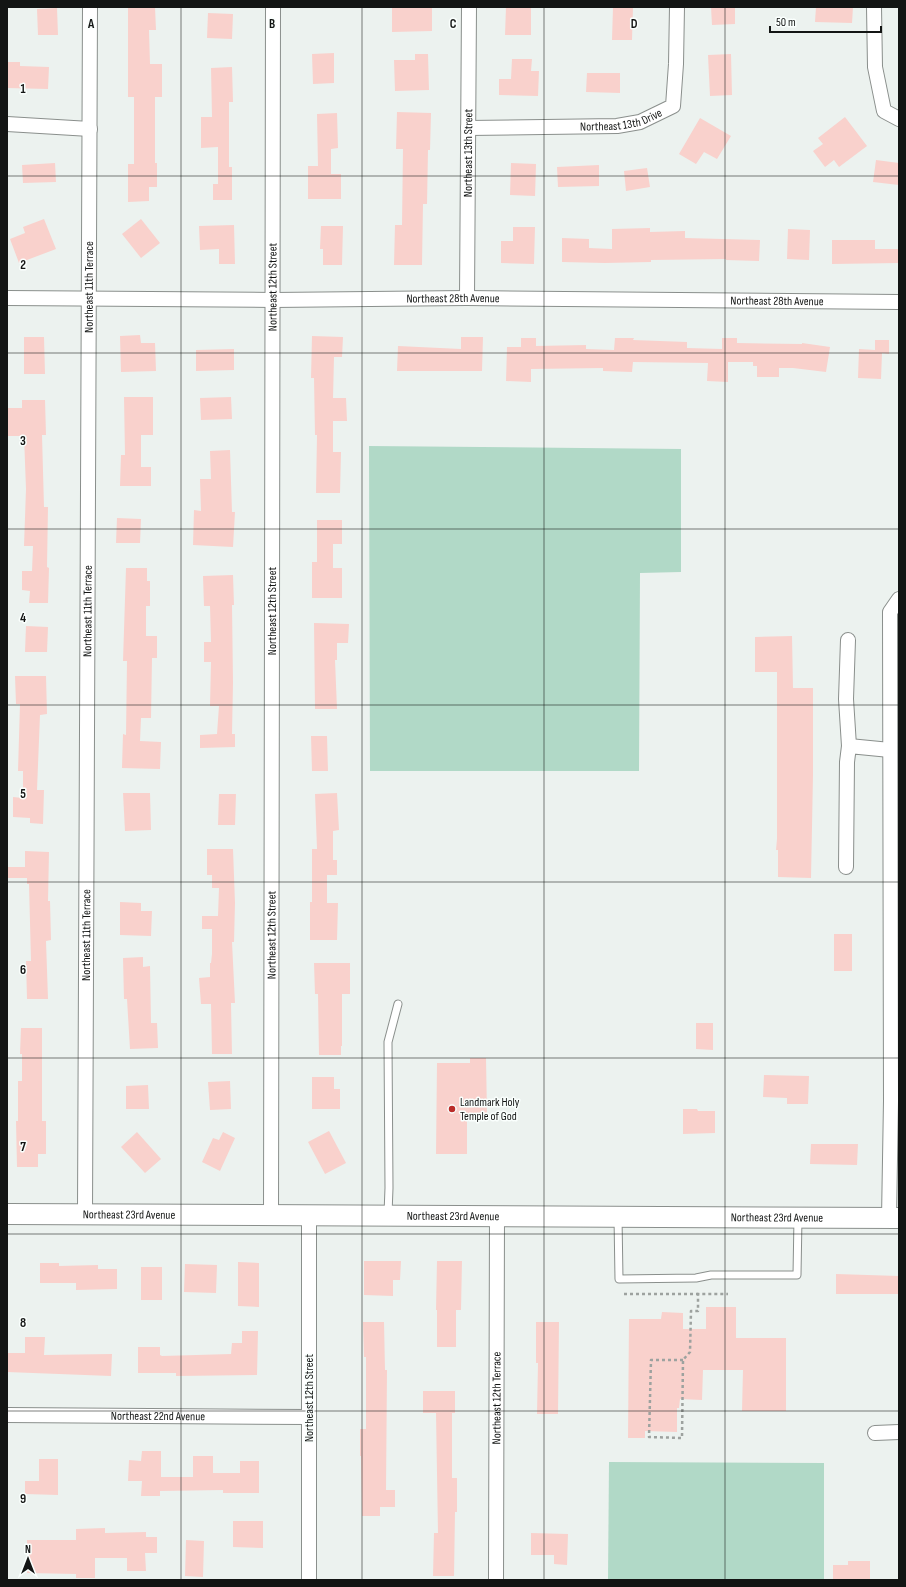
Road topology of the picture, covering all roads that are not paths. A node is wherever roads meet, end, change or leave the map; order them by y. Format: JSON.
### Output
{"nodes":[{"id":1,"x":90,"y":7,"type":"edge"},
{"id":2,"x":272,"y":7,"type":"edge"},
{"id":3,"x":469,"y":7,"type":"edge"},
{"id":4,"x":676,"y":7,"type":"edge"},
{"id":5,"x":874,"y":7,"type":"edge"},
{"id":6,"x":899,"y":119,"type":"edge"},
{"id":7,"x":7,"y":124,"type":"edge"},
{"id":8,"x":468,"y":128,"type":"junction"},
{"id":9,"x":90,"y":129,"type":"junction"},
{"id":10,"x":7,"y":298,"type":"edge"},
{"id":11,"x":89,"y":298,"type":"junction"},
{"id":12,"x":467,"y":298,"type":"junction"},
{"id":13,"x":273,"y":300,"type":"junction"},
{"id":14,"x":899,"y":302,"type":"edge"},
{"id":15,"x":898,"y":600,"type":"edge"},
{"id":16,"x":848,"y":640,"type":"dead end"},
{"id":17,"x":849,"y":746,"type":"junction"},
{"id":18,"x":890,"y":750,"type":"junction"},
{"id":19,"x":846,"y":867,"type":"dead end"},
{"id":20,"x":398,"y":1004,"type":"dead end"},
{"id":21,"x":894,"y":1166,"type":"edge"},
{"id":22,"x":7,"y":1214,"type":"edge"},
{"id":23,"x":85,"y":1214,"type":"junction"},
{"id":24,"x":271,"y":1215,"type":"junction"},
{"id":25,"x":309,"y":1215,"type":"junction"},
{"id":26,"x":388,"y":1216,"type":"junction"},
{"id":27,"x":497,"y":1216,"type":"junction"},
{"id":28,"x":618,"y":1217,"type":"junction"},
{"id":29,"x":798,"y":1218,"type":"junction"},
{"id":30,"x":894,"y":1218,"type":"edge"},
{"id":31,"x":7,"y":1415,"type":"edge"},
{"id":32,"x":309,"y":1417,"type":"junction"},
{"id":33,"x":875,"y":1432,"type":"dead end"},
{"id":34,"x":899,"y":1432,"type":"edge"},
{"id":35,"x":309,"y":1580,"type":"edge"},
{"id":36,"x":496,"y":1580,"type":"edge"}],
"edges":[{"from":1,"to":9,"type":"street","name":"Northeast 11th Terrace"},
{"from":2,"to":13,"type":"street","name":"Northeast 12th Street"},
{"from":3,"to":8,"type":"street","name":"Northeast 13th Street"},
{"from":4,"to":8,"type":"street","name":"Northeast 13th Drive"},
{"from":5,"to":6,"type":"street"},
{"from":7,"to":9,"type":"street"},
{"from":8,"to":12,"type":"street","name":"Northeast 13th Street"},
{"from":9,"to":11,"type":"street","name":"Northeast 11th Terrace"},
{"from":10,"to":11,"type":"street","name":"Northeast 28th Avenue"},
{"from":11,"to":13,"type":"street","name":"Northeast 28th Avenue"},
{"from":11,"to":23,"type":"street","name":"Northeast 11th Terrace"},
{"from":12,"to":13,"type":"street","name":"Northeast 28th Avenue"},
{"from":12,"to":14,"type":"street","name":"Northeast 28th Avenue"},
{"from":13,"to":24,"type":"street","name":"Northeast 12th Street"},
{"from":15,"to":18,"type":"street"},
{"from":16,"to":17,"type":"street"},
{"from":17,"to":18,"type":"street"},
{"from":17,"to":19,"type":"street"},
{"from":18,"to":21,"type":"street"},
{"from":20,"to":26,"type":"lane"},
{"from":21,"to":30,"type":"street"},
{"from":22,"to":23,"type":"main road","name":"Northeast 23rd Avenue"},
{"from":23,"to":24,"type":"main road","name":"Northeast 23rd Avenue"},
{"from":24,"to":25,"type":"main road","name":"Northeast 23rd Avenue"},
{"from":25,"to":26,"type":"main road","name":"Northeast 23rd Avenue"},
{"from":25,"to":32,"type":"street","name":"Northeast 12th Street"},
{"from":26,"to":27,"type":"main road","name":"Northeast 23rd Avenue"},
{"from":27,"to":28,"type":"main road","name":"Northeast 23rd Avenue"},
{"from":27,"to":36,"type":"street","name":"Northeast 12th Terrace"},
{"from":28,"to":29,"type":"main road","name":"Northeast 23rd Avenue"},
{"from":28,"to":29,"type":"lane"},
{"from":29,"to":30,"type":"main road","name":"Northeast 23rd Avenue"},
{"from":31,"to":32,"type":"street","name":"Northeast 22nd Avenue"},
{"from":32,"to":35,"type":"street","name":"Northeast 12th Street"},
{"from":33,"to":34,"type":"street"}]}
